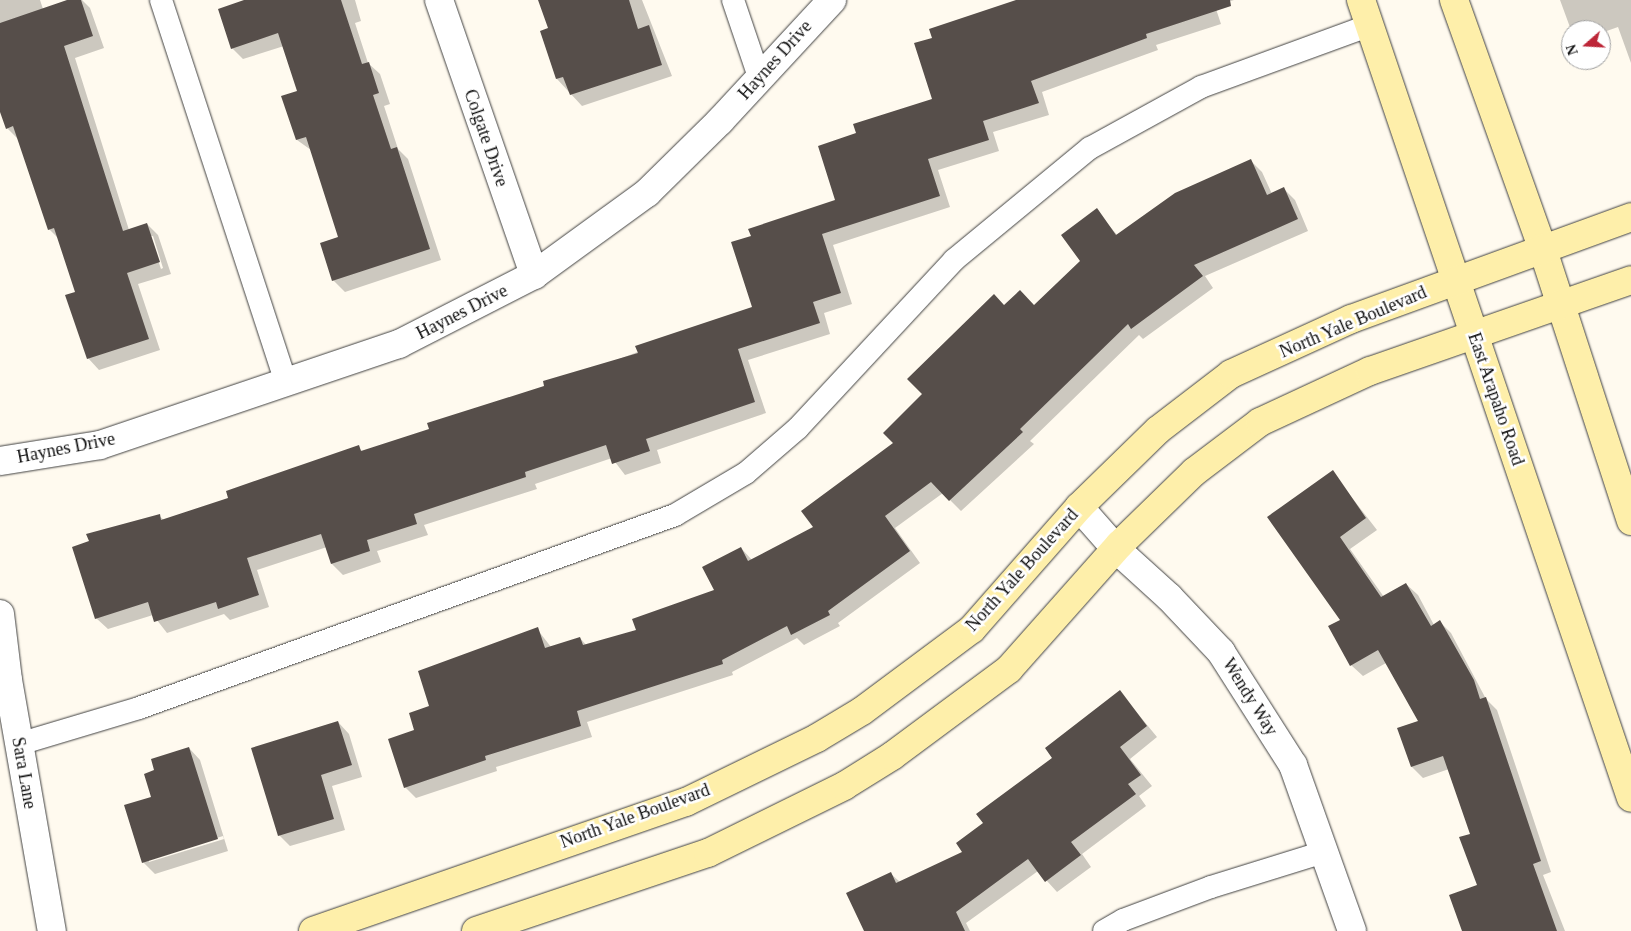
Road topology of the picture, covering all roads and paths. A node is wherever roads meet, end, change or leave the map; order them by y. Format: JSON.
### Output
{"nodes":[{"id":1,"x":161,"y":0,"type":"edge"},
{"id":2,"x":439,"y":0,"type":"edge"},
{"id":3,"x":733,"y":0,"type":"edge"},
{"id":4,"x":832,"y":0,"type":"edge"},
{"id":5,"x":1454,"y":0,"type":"edge"},
{"id":6,"x":1366,"y":12,"type":"edge"},
{"id":7,"x":759,"y":78,"type":"junction"},
{"id":8,"x":1631,"y":218,"type":"edge"},
{"id":9,"x":1542,"y":248,"type":"junction"},
{"id":10,"x":534,"y":275,"type":"junction"},
{"id":11,"x":1457,"y":279,"type":"junction"},
{"id":12,"x":1631,"y":280,"type":"edge"},
{"id":13,"x":1558,"y":305,"type":"junction"},
{"id":14,"x":1475,"y":335,"type":"junction"},
{"id":15,"x":286,"y":382,"type":"junction"},
{"id":16,"x":0,"y":461,"type":"edge"},
{"id":17,"x":1079,"y":507,"type":"junction"},
{"id":18,"x":1631,"y":521,"type":"edge"},
{"id":19,"x":1116,"y":549,"type":"junction"},
{"id":20,"x":0,"y":614,"type":"edge"},
{"id":21,"x":19,"y":744,"type":"junction"},
{"id":22,"x":1631,"y":798,"type":"edge"},
{"id":23,"x":1324,"y":852,"type":"junction"},
{"id":24,"x":52,"y":931,"type":"edge"},
{"id":25,"x":312,"y":931,"type":"edge"},
{"id":26,"x":476,"y":931,"type":"edge"},
{"id":27,"x":1104,"y":931,"type":"edge"},
{"id":28,"x":1352,"y":931,"type":"edge"}],
"edges":[{"from":1,"to":15,"type":"lane"},
{"from":2,"to":10,"type":"street","name":"Colgate Drive"},
{"from":3,"to":7,"type":"lane"},
{"from":4,"to":7,"type":"street","name":"Haynes Drive"},
{"from":5,"to":9,"type":"street"},
{"from":6,"to":11,"type":"street","name":"East Arapaho Road"},
{"from":6,"to":21,"type":"lane"},
{"from":7,"to":10,"type":"street","name":"Haynes Drive"},
{"from":8,"to":9,"type":"street","name":"North Yale Boulevard"},
{"from":9,"to":11,"type":"street","name":"North Yale Boulevard"},
{"from":9,"to":13,"type":"street"},
{"from":10,"to":15,"type":"street","name":"Haynes Drive"},
{"from":11,"to":14,"type":"street","name":"East Arapaho Road"},
{"from":11,"to":17,"type":"street","name":"North Yale Boulevard"},
{"from":12,"to":13,"type":"street"},
{"from":13,"to":14,"type":"street"},
{"from":13,"to":18,"type":"street"},
{"from":14,"to":19,"type":"street"},
{"from":14,"to":22,"type":"street","name":"East Arapaho Road"},
{"from":15,"to":16,"type":"street","name":"Haynes Drive"},
{"from":17,"to":19,"type":"street","name":"Wendy Way"},
{"from":17,"to":25,"type":"street","name":"North Yale Boulevard"},
{"from":19,"to":23,"type":"street","name":"Wendy Way"},
{"from":19,"to":26,"type":"street"},
{"from":20,"to":21,"type":"street","name":"Sara Lane"},
{"from":21,"to":24,"type":"street","name":"Sara Lane"},
{"from":23,"to":27,"type":"lane"},
{"from":23,"to":28,"type":"street","name":"Wendy Way"}]}
